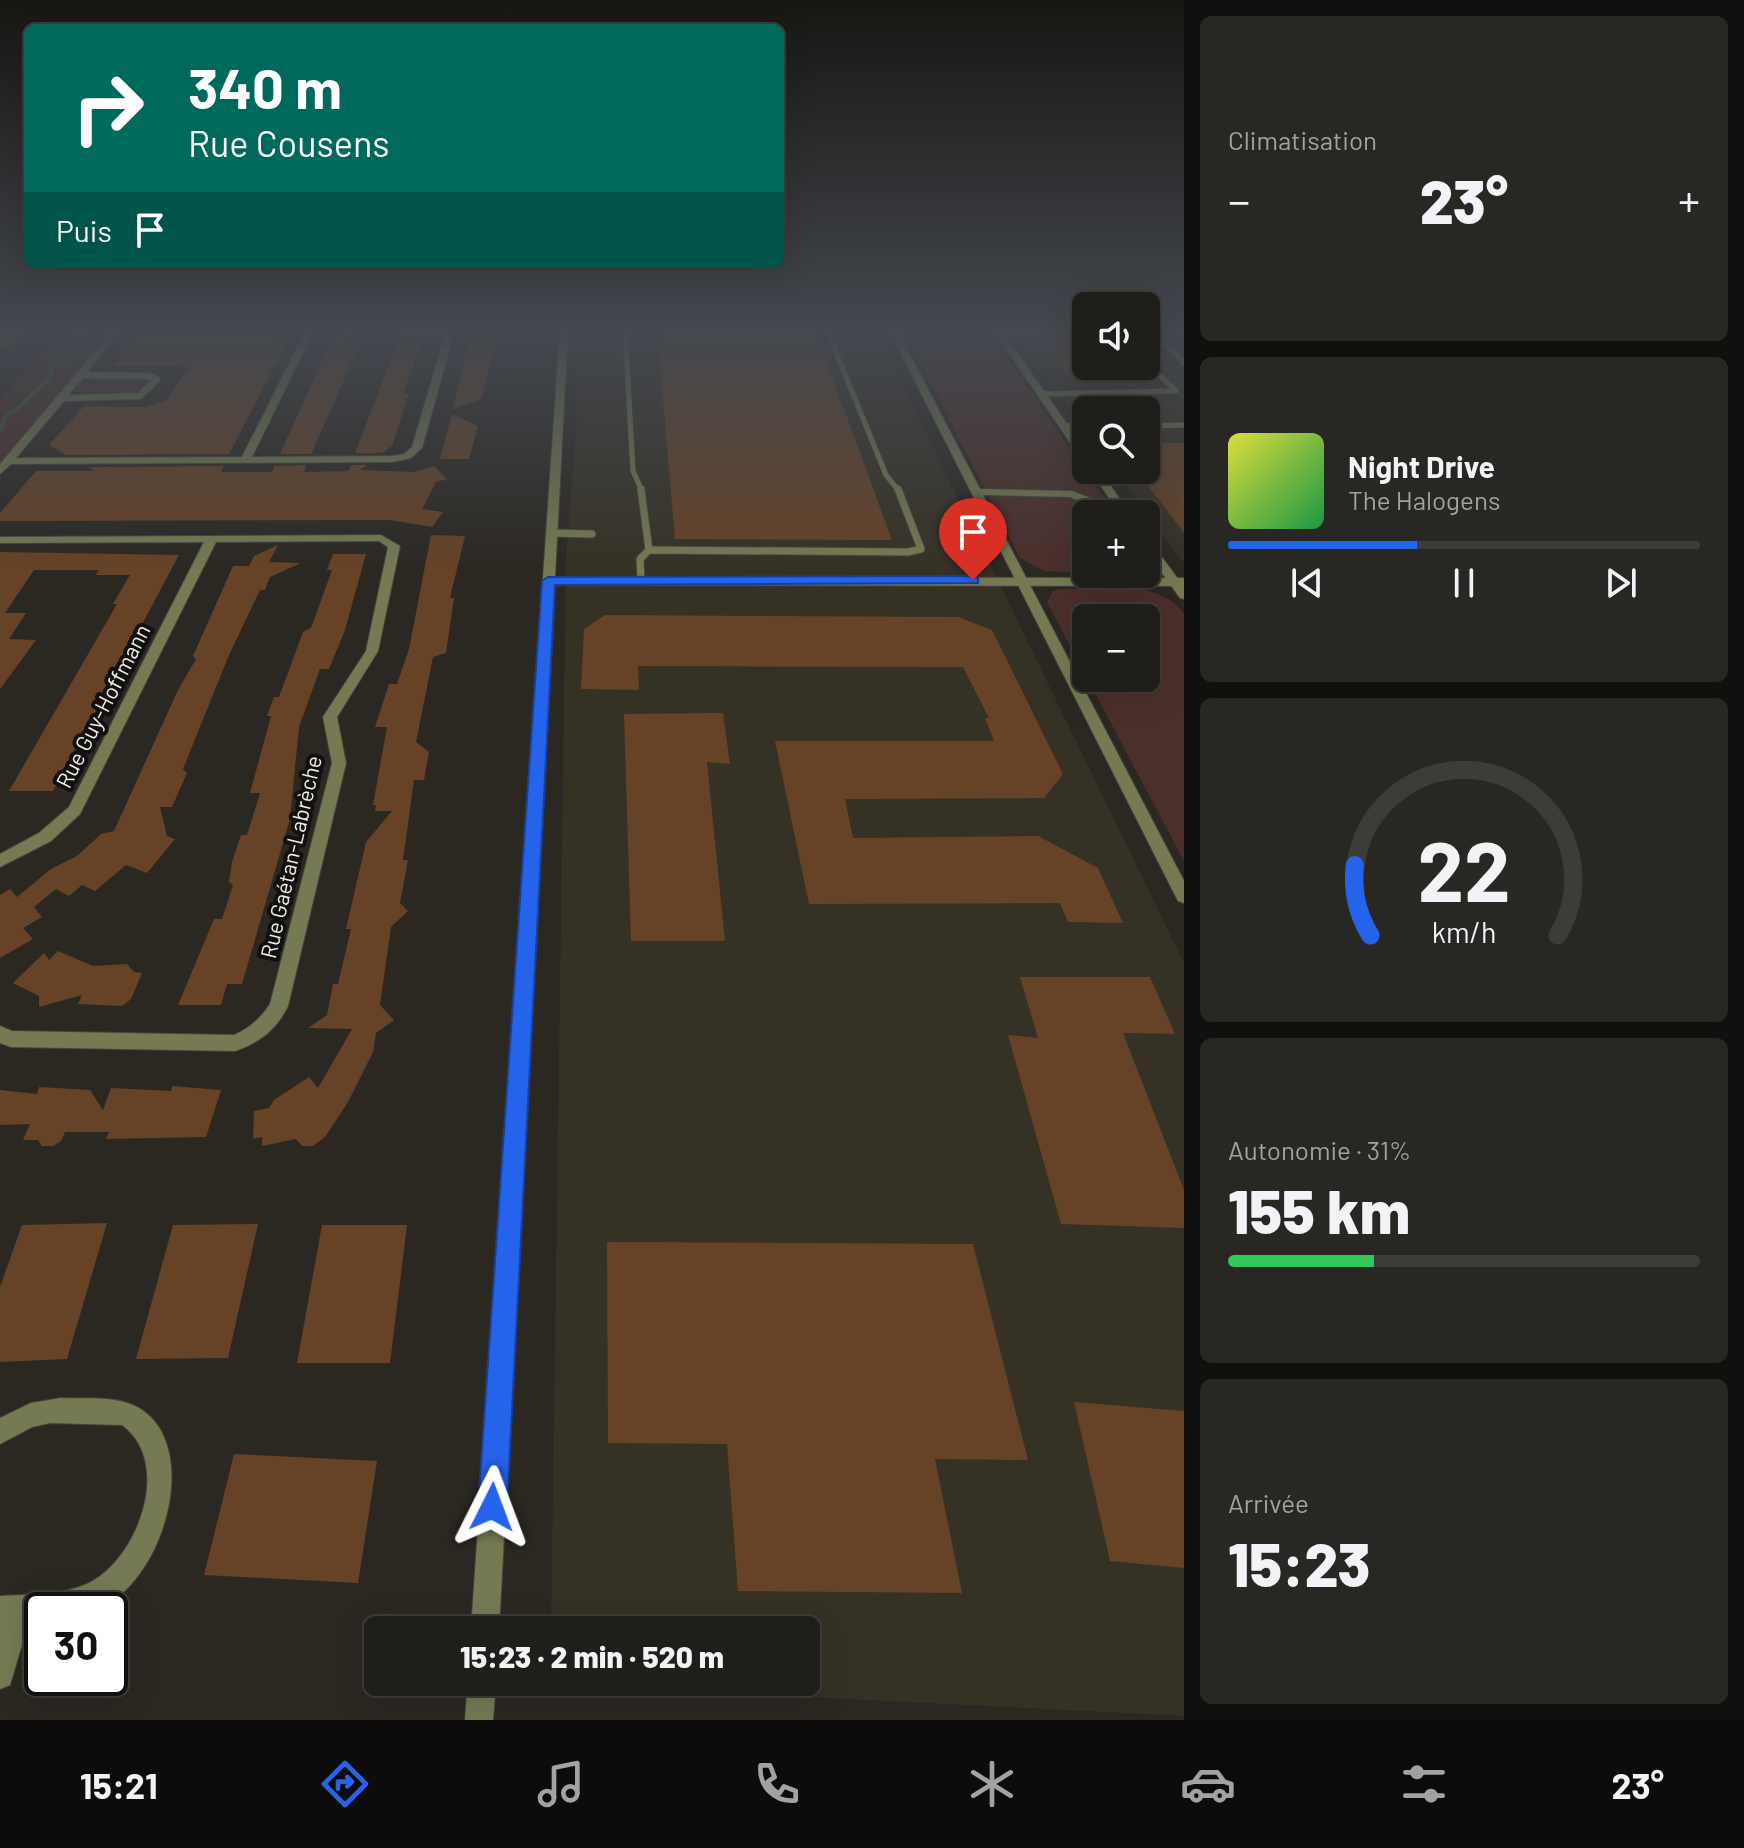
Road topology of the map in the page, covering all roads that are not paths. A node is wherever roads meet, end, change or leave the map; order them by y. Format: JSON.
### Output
{"nodes":[{"id":1,"x":51,"y":410,"type":"edge"},
{"id":2,"x":270,"y":410,"type":"edge"},
{"id":3,"x":428,"y":410,"type":"edge"},
{"id":4,"x":559,"y":410,"type":"edge"},
{"id":5,"x":630,"y":410,"type":"edge"},
{"id":6,"x":860,"y":410,"type":"edge"},
{"id":7,"x":934,"y":410,"type":"edge"},
{"id":8,"x":1053,"y":410,"type":"edge"},
{"id":9,"x":1184,"y":425,"type":"edge"},
{"id":10,"x":1064,"y":426,"type":"junction"},
{"id":11,"x":1072,"y":426,"type":"edge"},
{"id":12,"x":1160,"y":426,"type":"edge"},
{"id":13,"x":1072,"y":438,"type":"edge"},
{"id":14,"x":246,"y":459,"type":"junction"},
{"id":15,"x":9,"y":461,"type":"junction"},
{"id":16,"x":0,"y":471,"type":"edge"},
{"id":17,"x":976,"y":492,"type":"junction"},
{"id":18,"x":1087,"y":500,"type":"edge"},
{"id":19,"x":551,"y":533,"type":"junction"},
{"id":20,"x":592,"y":534,"type":"dead end"},
{"id":21,"x":0,"y":540,"type":"edge"},
{"id":22,"x":211,"y":540,"type":"junction"},
{"id":23,"x":649,"y":550,"type":"junction"},
{"id":24,"x":1160,"y":560,"type":"edge"},
{"id":25,"x":1022,"y":580,"type":"junction"},
{"id":26,"x":548,"y":581,"type":"junction"},
{"id":27,"x":641,"y":581,"type":"junction"},
{"id":28,"x":1179,"y":582,"type":"edge"},
{"id":29,"x":1184,"y":595,"type":"edge"},
{"id":30,"x":0,"y":861,"type":"edge"},
{"id":31,"x":1184,"y":897,"type":"edge"},
{"id":32,"x":0,"y":1034,"type":"edge"},
{"id":33,"x":0,"y":1432,"type":"edge"},
{"id":34,"x":10,"y":1608,"type":"edge"},
{"id":35,"x":486,"y":1616,"type":"edge"},
{"id":36,"x":0,"y":1675,"type":"edge"},
{"id":37,"x":481,"y":1696,"type":"edge"},
{"id":38,"x":479,"y":1720,"type":"edge"}],
"edges":[{"from":1,"to":15,"type":"street"},
{"from":2,"to":14,"type":"street"},
{"from":3,"to":14,"type":"street"},
{"from":4,"to":19,"type":"street"},
{"from":5,"to":23,"type":"lane"},
{"from":6,"to":23,"type":"lane"},
{"from":7,"to":17,"type":"street"},
{"from":8,"to":10,"type":"street"},
{"from":9,"to":12,"type":"lane"},
{"from":10,"to":11,"type":"lane"},
{"from":10,"to":13,"type":"street"},
{"from":14,"to":15,"type":"street"},
{"from":15,"to":16,"type":"street"},
{"from":17,"to":18,"type":"street"},
{"from":17,"to":25,"type":"street"},
{"from":19,"to":20,"type":"lane"},
{"from":19,"to":26,"type":"street"},
{"from":21,"to":22,"type":"street","name":"Rue Gaétan-Labrèche"},
{"from":22,"to":30,"type":"street","name":"Rue Guy-Hoffmann"},
{"from":22,"to":32,"type":"street","name":"Rue Gaétan-Labrèche"},
{"from":23,"to":27,"type":"lane"},
{"from":24,"to":28,"type":"street"},
{"from":25,"to":27,"type":"street"},
{"from":25,"to":28,"type":"street"},
{"from":25,"to":31,"type":"street"},
{"from":26,"to":27,"type":"street"},
{"from":26,"to":35,"type":"street"},
{"from":28,"to":29,"type":"street"},
{"from":33,"to":34,"type":"street"},
{"from":34,"to":36,"type":"street"},
{"from":37,"to":38,"type":"street"}]}
